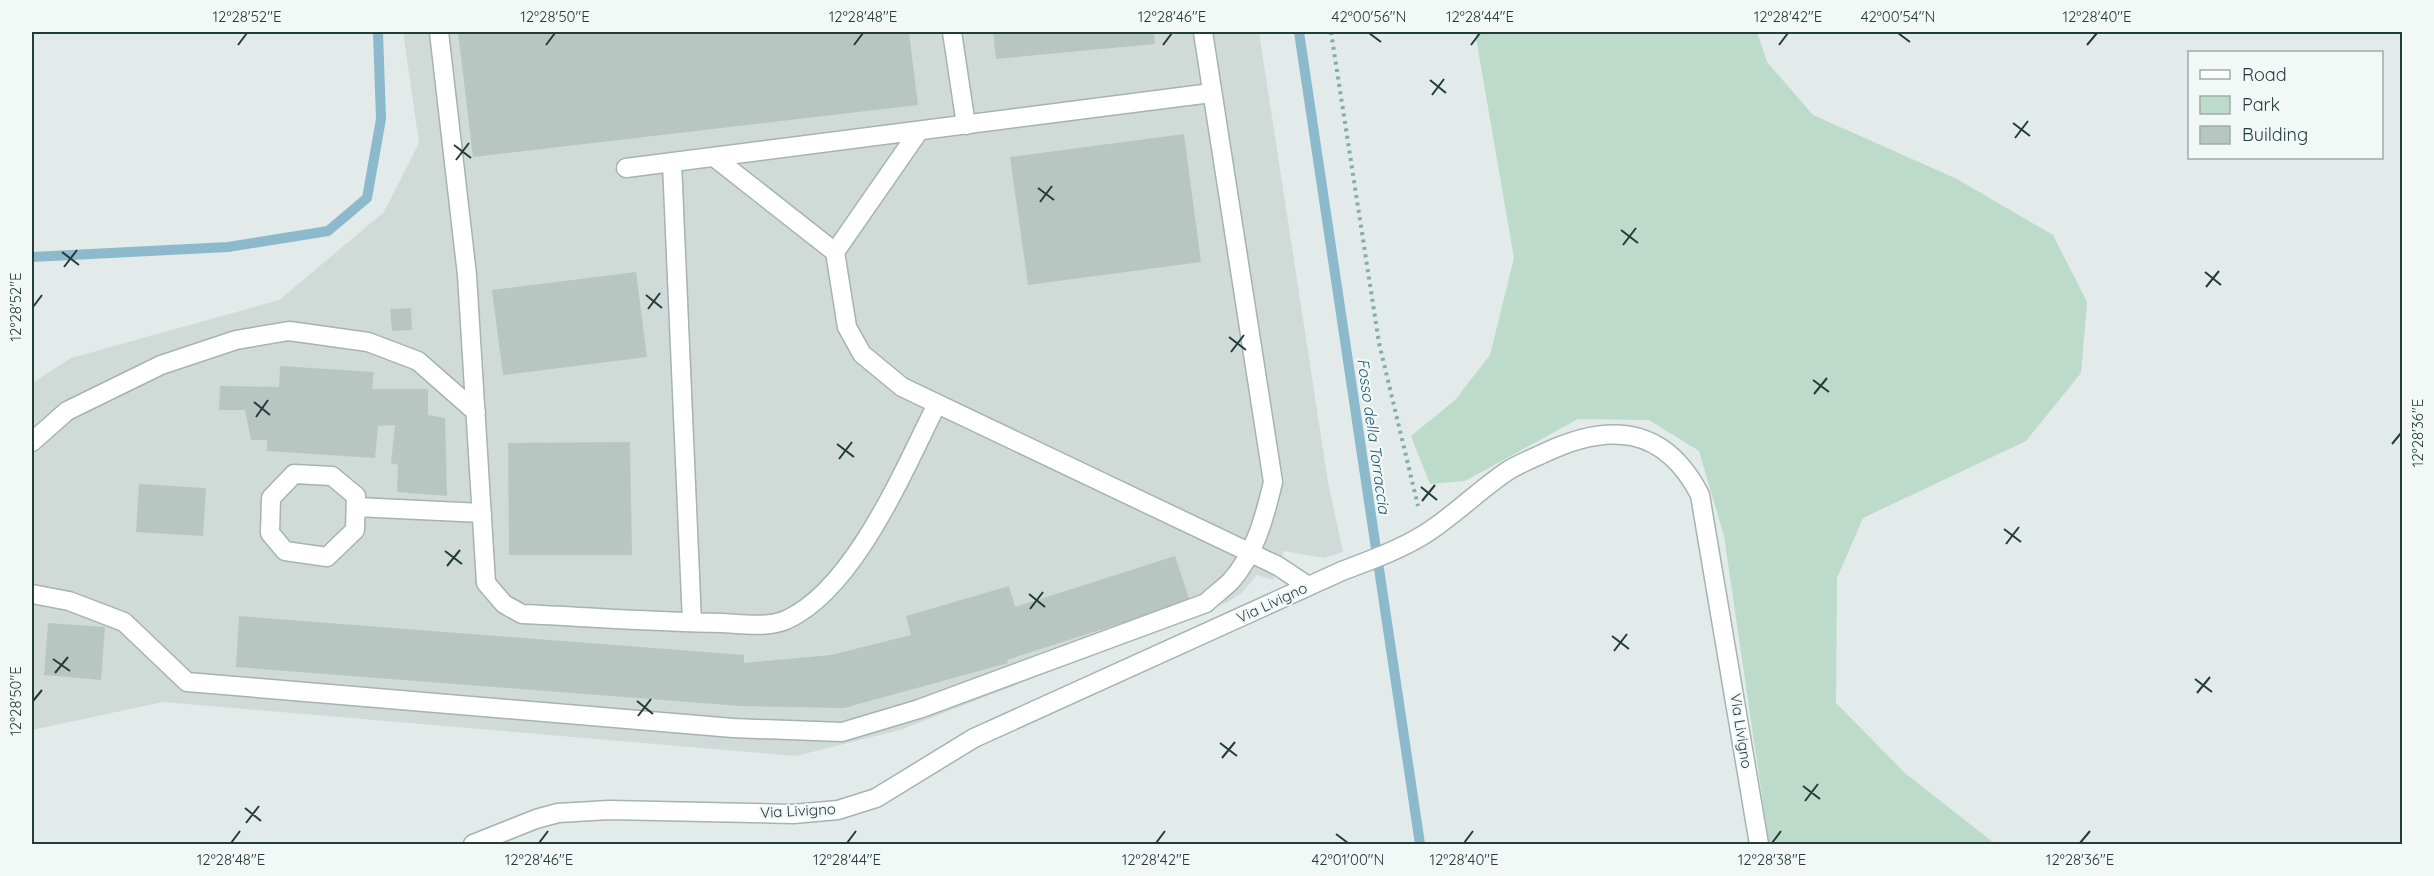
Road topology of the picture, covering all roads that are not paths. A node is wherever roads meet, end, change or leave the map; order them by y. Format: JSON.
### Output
{"nodes":[{"id":1,"x":439,"y":32,"type":"edge"},
{"id":2,"x":952,"y":32,"type":"edge"},
{"id":3,"x":1203,"y":32,"type":"edge"},
{"id":4,"x":1211,"y":93,"type":"junction"},
{"id":5,"x":966,"y":124,"type":"junction"},
{"id":6,"x":919,"y":131,"type":"junction"},
{"id":7,"x":714,"y":157,"type":"junction"},
{"id":8,"x":672,"y":162,"type":"junction"},
{"id":9,"x":626,"y":168,"type":"dead end"},
{"id":10,"x":835,"y":252,"type":"junction"},
{"id":11,"x":937,"y":404,"type":"junction"},
{"id":12,"x":476,"y":412,"type":"junction"},
{"id":13,"x":32,"y":442,"type":"edge"},
{"id":14,"x":356,"y":507,"type":"junction"},
{"id":15,"x":482,"y":513,"type":"junction"},
{"id":16,"x":1250,"y":553,"type":"junction"},
{"id":17,"x":1308,"y":586,"type":"junction"},
{"id":18,"x":32,"y":594,"type":"edge"},
{"id":19,"x":692,"y":622,"type":"junction"},
{"id":20,"x":473,"y":844,"type":"edge"},
{"id":21,"x":1759,"y":844,"type":"edge"}],
"edges":[{"from":1,"to":12,"type":"street"},
{"from":2,"to":5,"type":"street"},
{"from":3,"to":4,"type":"street"},
{"from":4,"to":5,"type":"street"},
{"from":4,"to":16,"type":"street"},
{"from":5,"to":6,"type":"street"},
{"from":6,"to":7,"type":"street"},
{"from":6,"to":10,"type":"street"},
{"from":7,"to":8,"type":"street"},
{"from":7,"to":10,"type":"street"},
{"from":8,"to":9,"type":"street"},
{"from":8,"to":19,"type":"street"},
{"from":10,"to":11,"type":"street"},
{"from":11,"to":16,"type":"street"},
{"from":11,"to":19,"type":"street"},
{"from":12,"to":13,"type":"street"},
{"from":12,"to":15,"type":"street"},
{"from":14,"to":14,"type":"street"},
{"from":14,"to":15,"type":"street"},
{"from":15,"to":19,"type":"street"},
{"from":16,"to":17,"type":"street"},
{"from":16,"to":18,"type":"street"},
{"from":17,"to":20,"type":"street","name":"Via Livigno"},
{"from":17,"to":21,"type":"street","name":"Via Livigno"}]}
